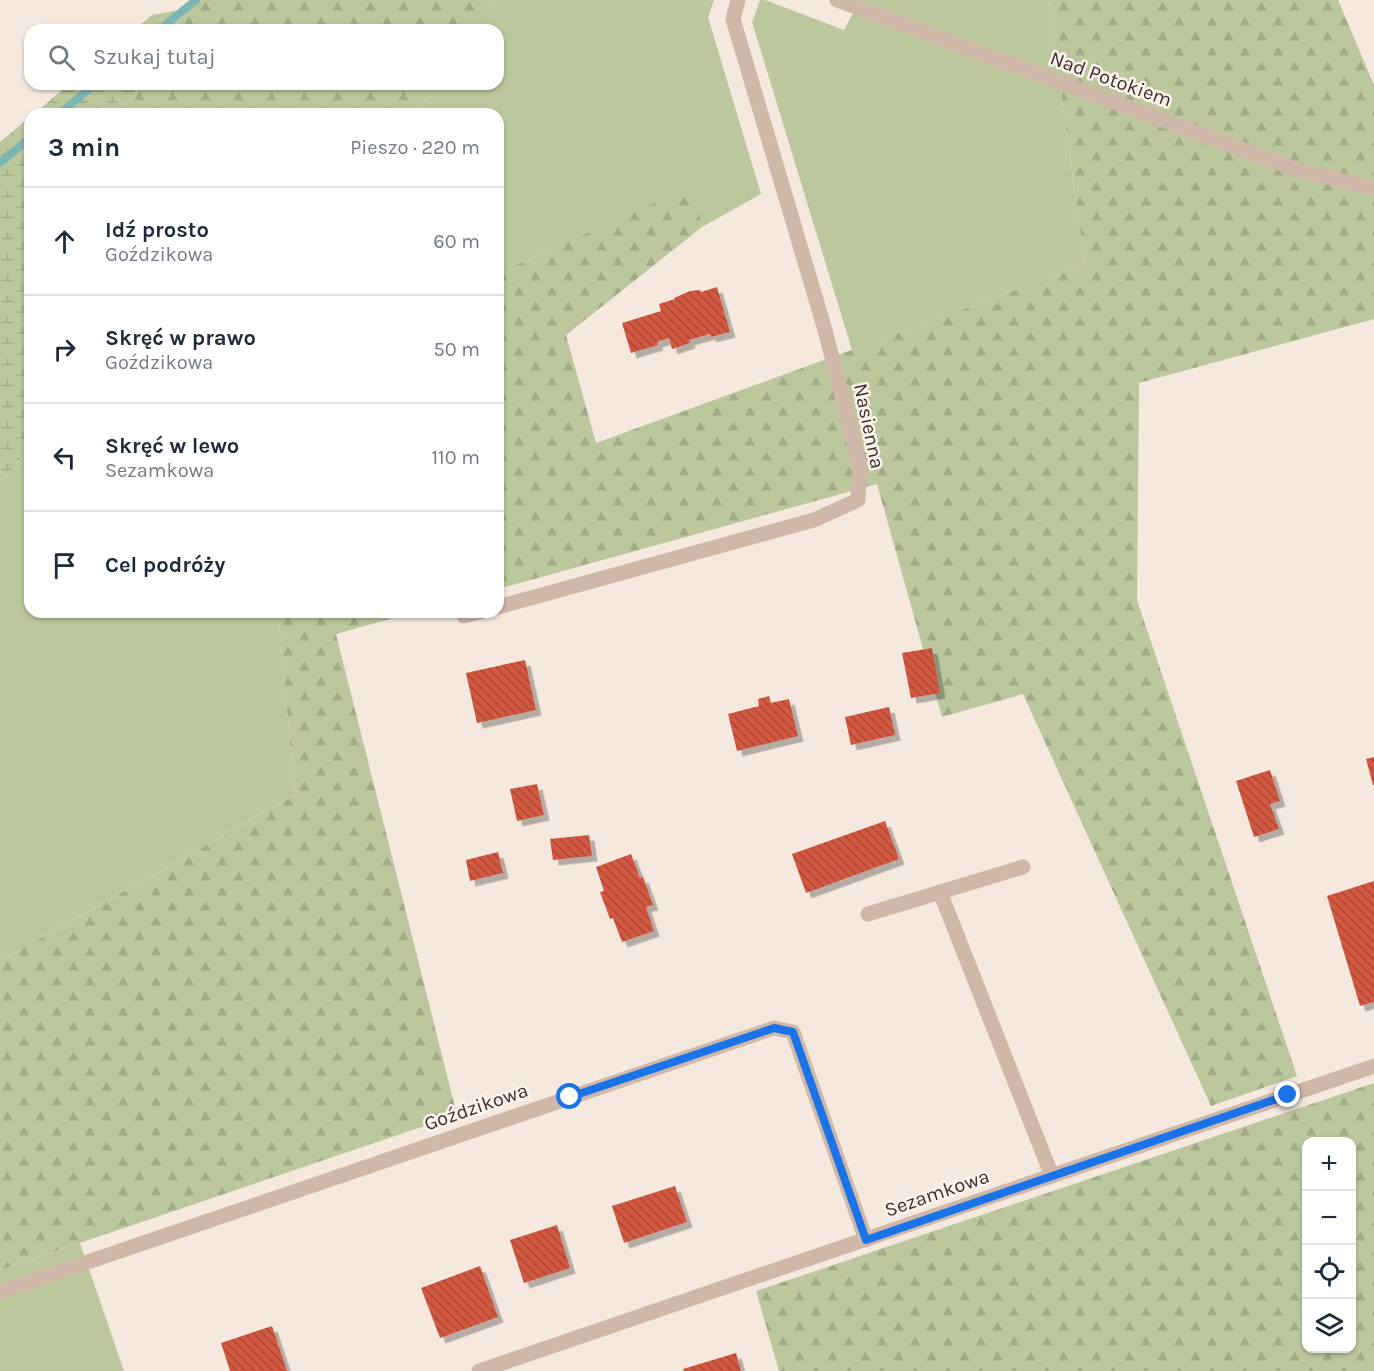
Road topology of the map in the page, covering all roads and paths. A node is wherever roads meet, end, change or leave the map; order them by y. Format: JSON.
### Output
{"nodes":[{"id":1,"x":738,"y":0,"type":"edge"},
{"id":2,"x":837,"y":0,"type":"edge"},
{"id":3,"x":1374,"y":188,"type":"edge"},
{"id":4,"x":504,"y":605,"type":"edge"},
{"id":5,"x":1023,"y":867,"type":"dead end"},
{"id":6,"x":940,"y":892,"type":"junction"},
{"id":7,"x":868,"y":914,"type":"dead end"},
{"id":8,"x":1374,"y":1066,"type":"edge"},
{"id":9,"x":1052,"y":1176,"type":"junction"},
{"id":10,"x":866,"y":1240,"type":"junction"},
{"id":11,"x":0,"y":1292,"type":"edge"},
{"id":12,"x":479,"y":1371,"type":"edge"}],
"edges":[{"from":1,"to":4,"type":"street","name":"Nasienna"},
{"from":2,"to":3,"type":"street","name":"Nad Potokiem"},
{"from":5,"to":6,"type":"street"},
{"from":6,"to":7,"type":"street"},
{"from":6,"to":9,"type":"street"},
{"from":8,"to":9,"type":"street","name":"Sezamkowa"},
{"from":9,"to":10,"type":"street","name":"Sezamkowa"},
{"from":10,"to":11,"type":"street","name":"Goździkowa"},
{"from":10,"to":12,"type":"street","name":"Sezamkowa"}]}
